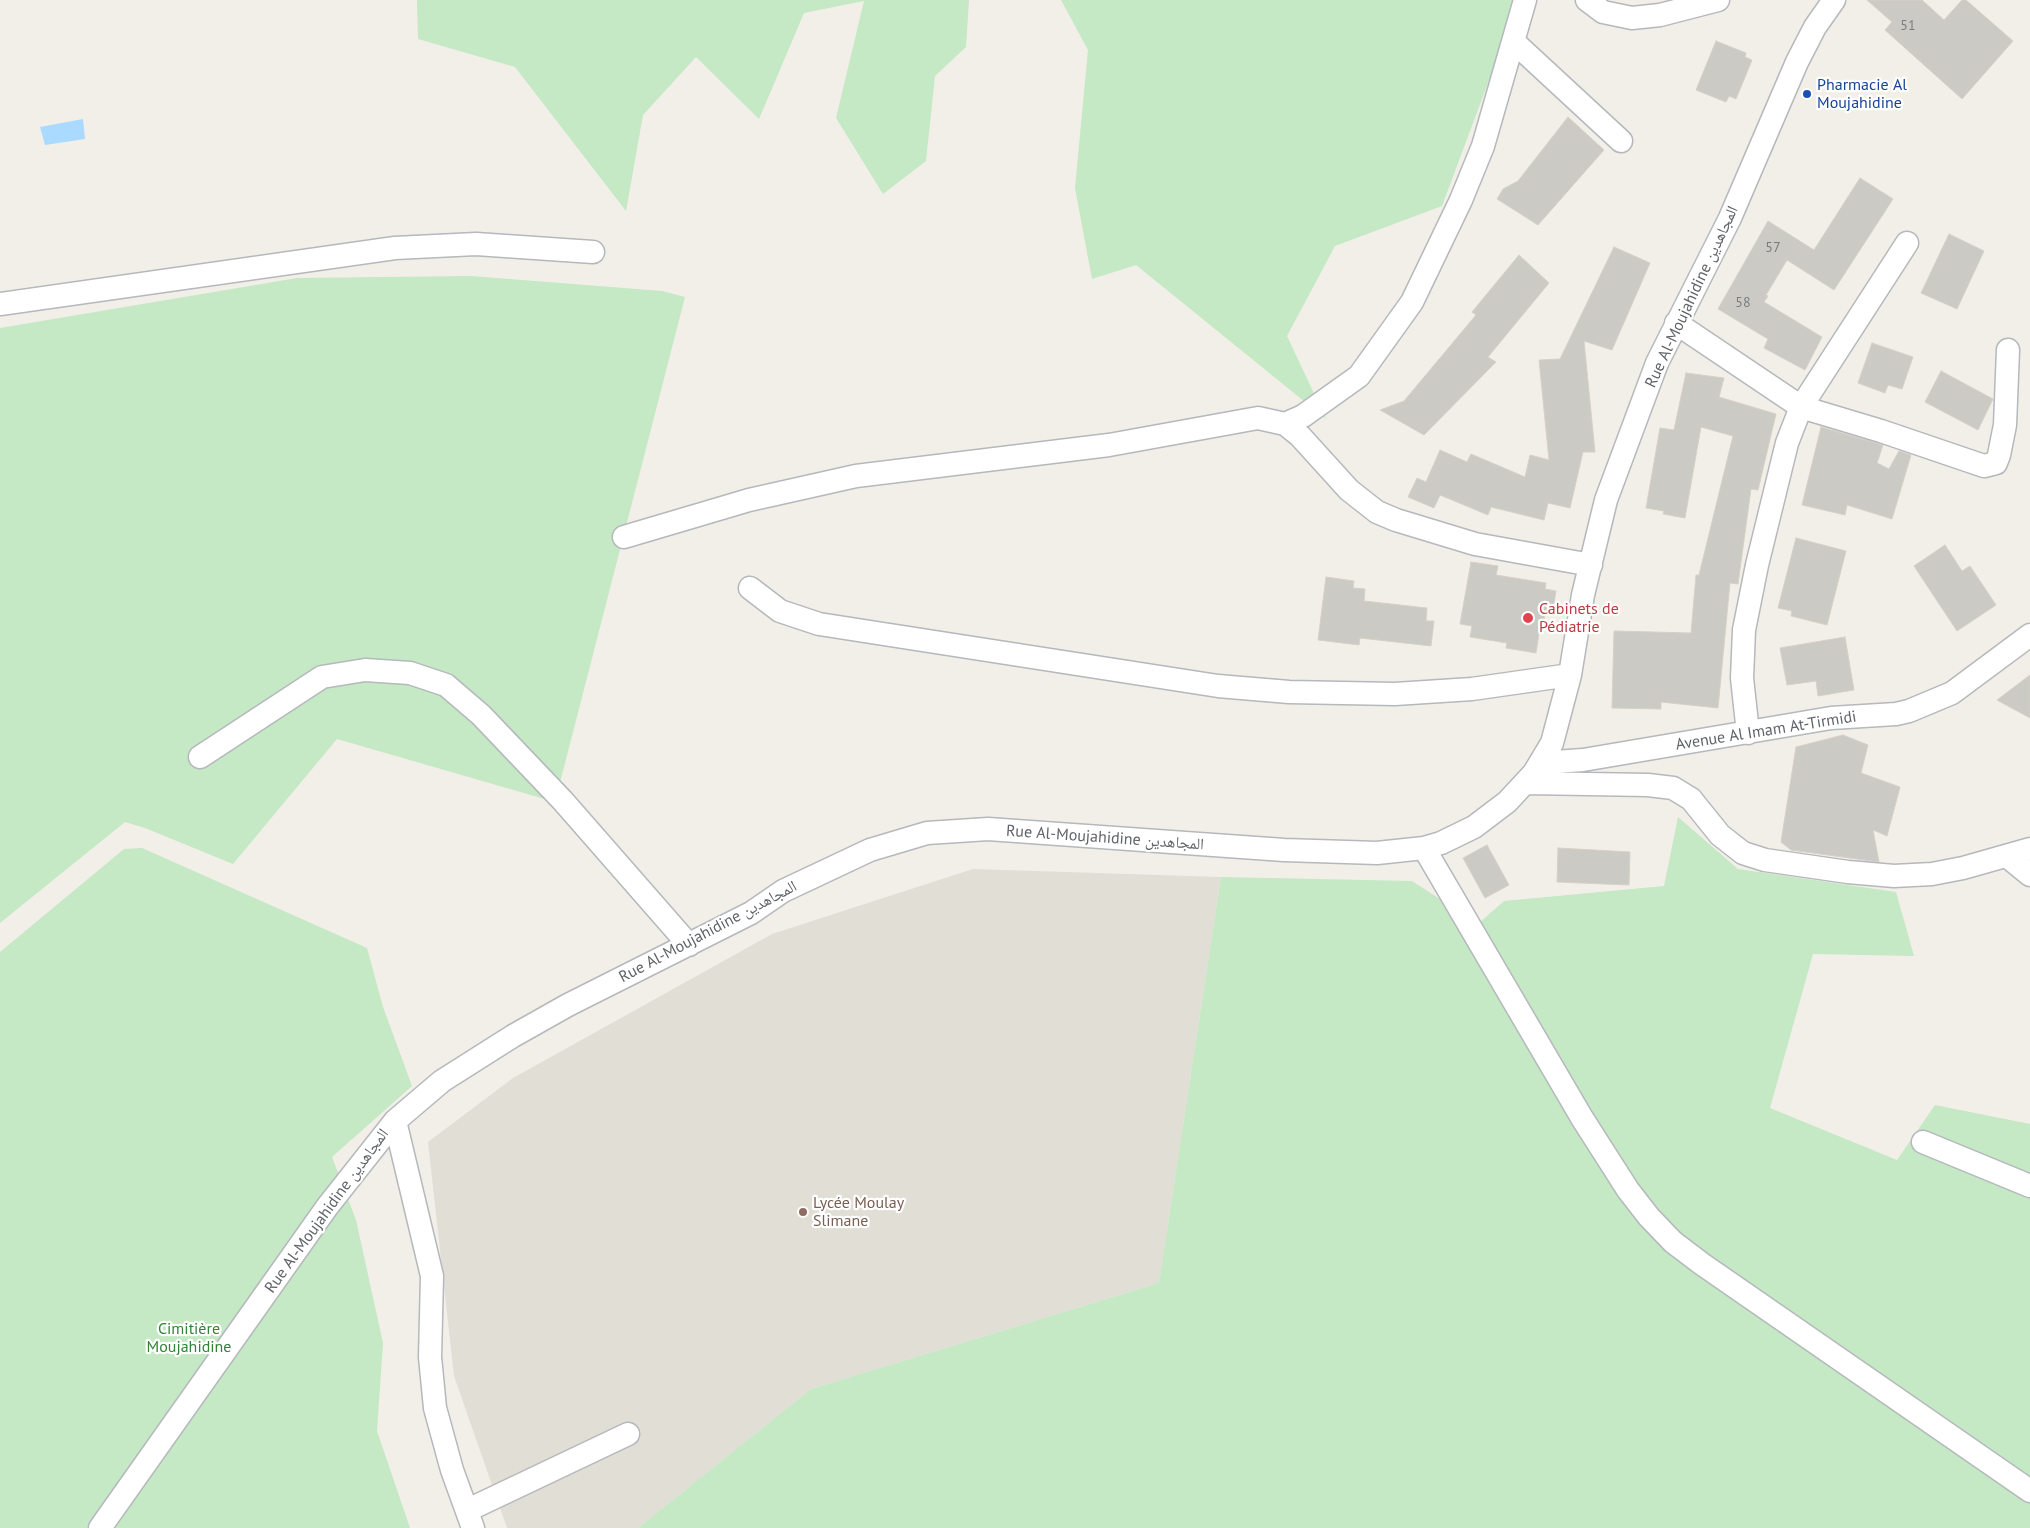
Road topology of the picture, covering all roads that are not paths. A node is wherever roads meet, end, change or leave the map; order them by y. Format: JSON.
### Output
{"nodes":[{"id":1,"x":1525,"y":0,"type":"edge"},
{"id":2,"x":1587,"y":0,"type":"edge"},
{"id":3,"x":1718,"y":0,"type":"edge"},
{"id":4,"x":1834,"y":0,"type":"edge"},
{"id":5,"x":1515,"y":43,"type":"junction"},
{"id":6,"x":1621,"y":140,"type":"dead end"},
{"id":7,"x":1906,"y":242,"type":"dead end"},
{"id":8,"x":593,"y":252,"type":"dead end"},
{"id":9,"x":0,"y":304,"type":"edge"},
{"id":10,"x":1676,"y":323,"type":"junction"},
{"id":11,"x":2008,"y":350,"type":"dead end"},
{"id":12,"x":1801,"y":407,"type":"junction"},
{"id":13,"x":1285,"y":424,"type":"junction"},
{"id":14,"x":624,"y":537,"type":"dead end"},
{"id":15,"x":1591,"y":565,"type":"junction"},
{"id":16,"x":750,"y":588,"type":"dead end"},
{"id":17,"x":2030,"y":635,"type":"edge"},
{"id":18,"x":1570,"y":675,"type":"junction"},
{"id":19,"x":1748,"y":733,"type":"junction"},
{"id":20,"x":200,"y":757,"type":"dead end"},
{"id":21,"x":1540,"y":763,"type":"junction"},
{"id":22,"x":1527,"y":783,"type":"junction"},
{"id":23,"x":1424,"y":848,"type":"junction"},
{"id":24,"x":2030,"y":849,"type":"edge"},
{"id":25,"x":2008,"y":856,"type":"junction"},
{"id":26,"x":2030,"y":875,"type":"edge"},
{"id":27,"x":689,"y":946,"type":"junction"},
{"id":28,"x":395,"y":1121,"type":"junction"},
{"id":29,"x":1923,"y":1142,"type":"dead end"},
{"id":30,"x":2030,"y":1186,"type":"edge"},
{"id":31,"x":628,"y":1434,"type":"dead end"},
{"id":32,"x":2030,"y":1492,"type":"edge"},
{"id":33,"x":470,"y":1519,"type":"edge"},
{"id":34,"x":100,"y":1528,"type":"edge"}],
"edges":[{"from":1,"to":5,"type":"street"},
{"from":2,"to":3,"type":"street"},
{"from":4,"to":10,"type":"street","name":"Rue Al-Moujahidine المجاهدين"},
{"from":5,"to":6,"type":"street"},
{"from":5,"to":13,"type":"street"},
{"from":7,"to":12,"type":"street"},
{"from":8,"to":9,"type":"street"},
{"from":10,"to":12,"type":"street"},
{"from":10,"to":15,"type":"street","name":"Rue Al-Moujahidine المجاهدين"},
{"from":11,"to":12,"type":"street"},
{"from":12,"to":19,"type":"street"},
{"from":13,"to":14,"type":"street"},
{"from":13,"to":15,"type":"street"},
{"from":15,"to":18,"type":"street","name":"Rue Al-Moujahidine المجاهدين"},
{"from":16,"to":18,"type":"street"},
{"from":17,"to":19,"type":"street","name":"Avenue Al Imam At-Tirmidi"},
{"from":18,"to":21,"type":"street","name":"Rue Al-Moujahidine المجاهدين"},
{"from":19,"to":21,"type":"street","name":"Avenue Al Imam At-Tirmidi"},
{"from":20,"to":27,"type":"street"},
{"from":21,"to":22,"type":"street","name":"Rue Al-Moujahidine المجاهدين"},
{"from":22,"to":23,"type":"street","name":"Rue Al-Moujahidine المجاهدين"},
{"from":22,"to":25,"type":"street"},
{"from":23,"to":27,"type":"street","name":"Rue Al-Moujahidine المجاهدين"},
{"from":23,"to":32,"type":"street"},
{"from":24,"to":25,"type":"street"},
{"from":25,"to":26,"type":"street"},
{"from":27,"to":28,"type":"street","name":"Rue Al-Moujahidine المجاهدين"},
{"from":28,"to":33,"type":"street"},
{"from":28,"to":34,"type":"street","name":"Rue Al-Moujahidine المجاهدين"},
{"from":29,"to":30,"type":"street"},
{"from":31,"to":33,"type":"street"}]}
